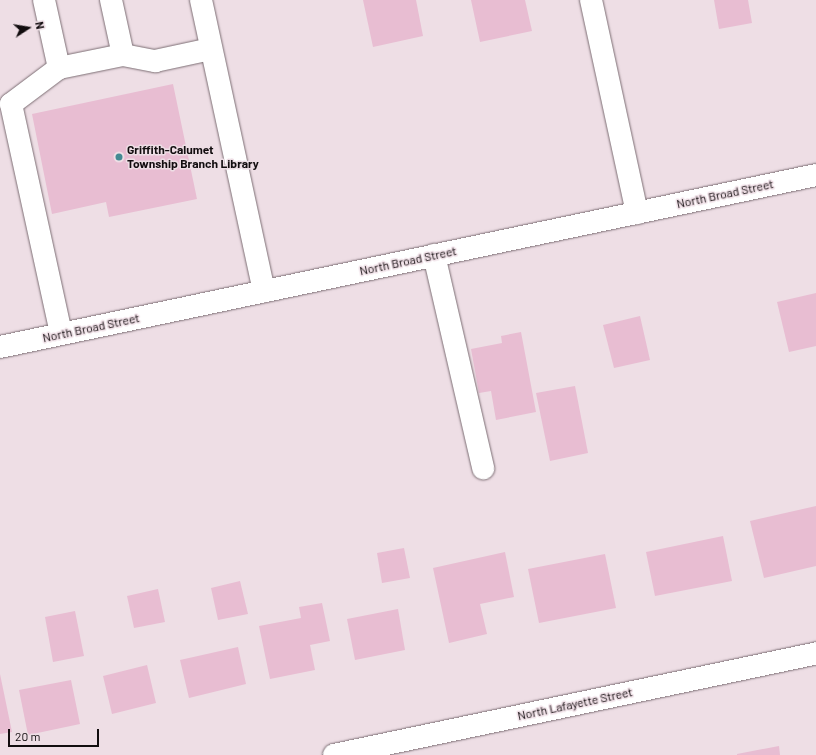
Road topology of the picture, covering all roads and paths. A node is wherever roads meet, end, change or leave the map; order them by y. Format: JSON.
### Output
{"nodes":[{"id":1,"x":44,"y":0,"type":"edge"},
{"id":2,"x":112,"y":0,"type":"edge"},
{"id":3,"x":201,"y":0,"type":"edge"},
{"id":4,"x":591,"y":0,"type":"edge"},
{"id":5,"x":212,"y":49,"type":"junction"},
{"id":6,"x":123,"y":55,"type":"junction"},
{"id":7,"x":59,"y":68,"type":"junction"},
{"id":8,"x":816,"y":174,"type":"edge"},
{"id":9,"x":637,"y":212,"type":"junction"},
{"id":10,"x":434,"y":255,"type":"junction"},
{"id":11,"x":264,"y":291,"type":"junction"},
{"id":12,"x":61,"y":334,"type":"junction"},
{"id":13,"x":0,"y":347,"type":"edge"},
{"id":14,"x":483,"y":468,"type":"dead end"},
{"id":15,"x":816,"y":654,"type":"edge"},
{"id":16,"x":334,"y":755,"type":"edge"}],
"edges":[{"from":1,"to":7,"type":"street"},
{"from":2,"to":6,"type":"street"},
{"from":3,"to":5,"type":"street"},
{"from":4,"to":9,"type":"street"},
{"from":5,"to":6,"type":"street"},
{"from":5,"to":11,"type":"street"},
{"from":6,"to":7,"type":"street"},
{"from":7,"to":12,"type":"street"},
{"from":8,"to":9,"type":"street","name":"North Broad Street"},
{"from":9,"to":10,"type":"street","name":"North Broad Street"},
{"from":10,"to":11,"type":"street","name":"North Broad Street"},
{"from":10,"to":14,"type":"street"},
{"from":11,"to":12,"type":"street","name":"North Broad Street"},
{"from":12,"to":13,"type":"street","name":"North Broad Street"},
{"from":15,"to":16,"type":"street","name":"North Lafayette Street"}]}
